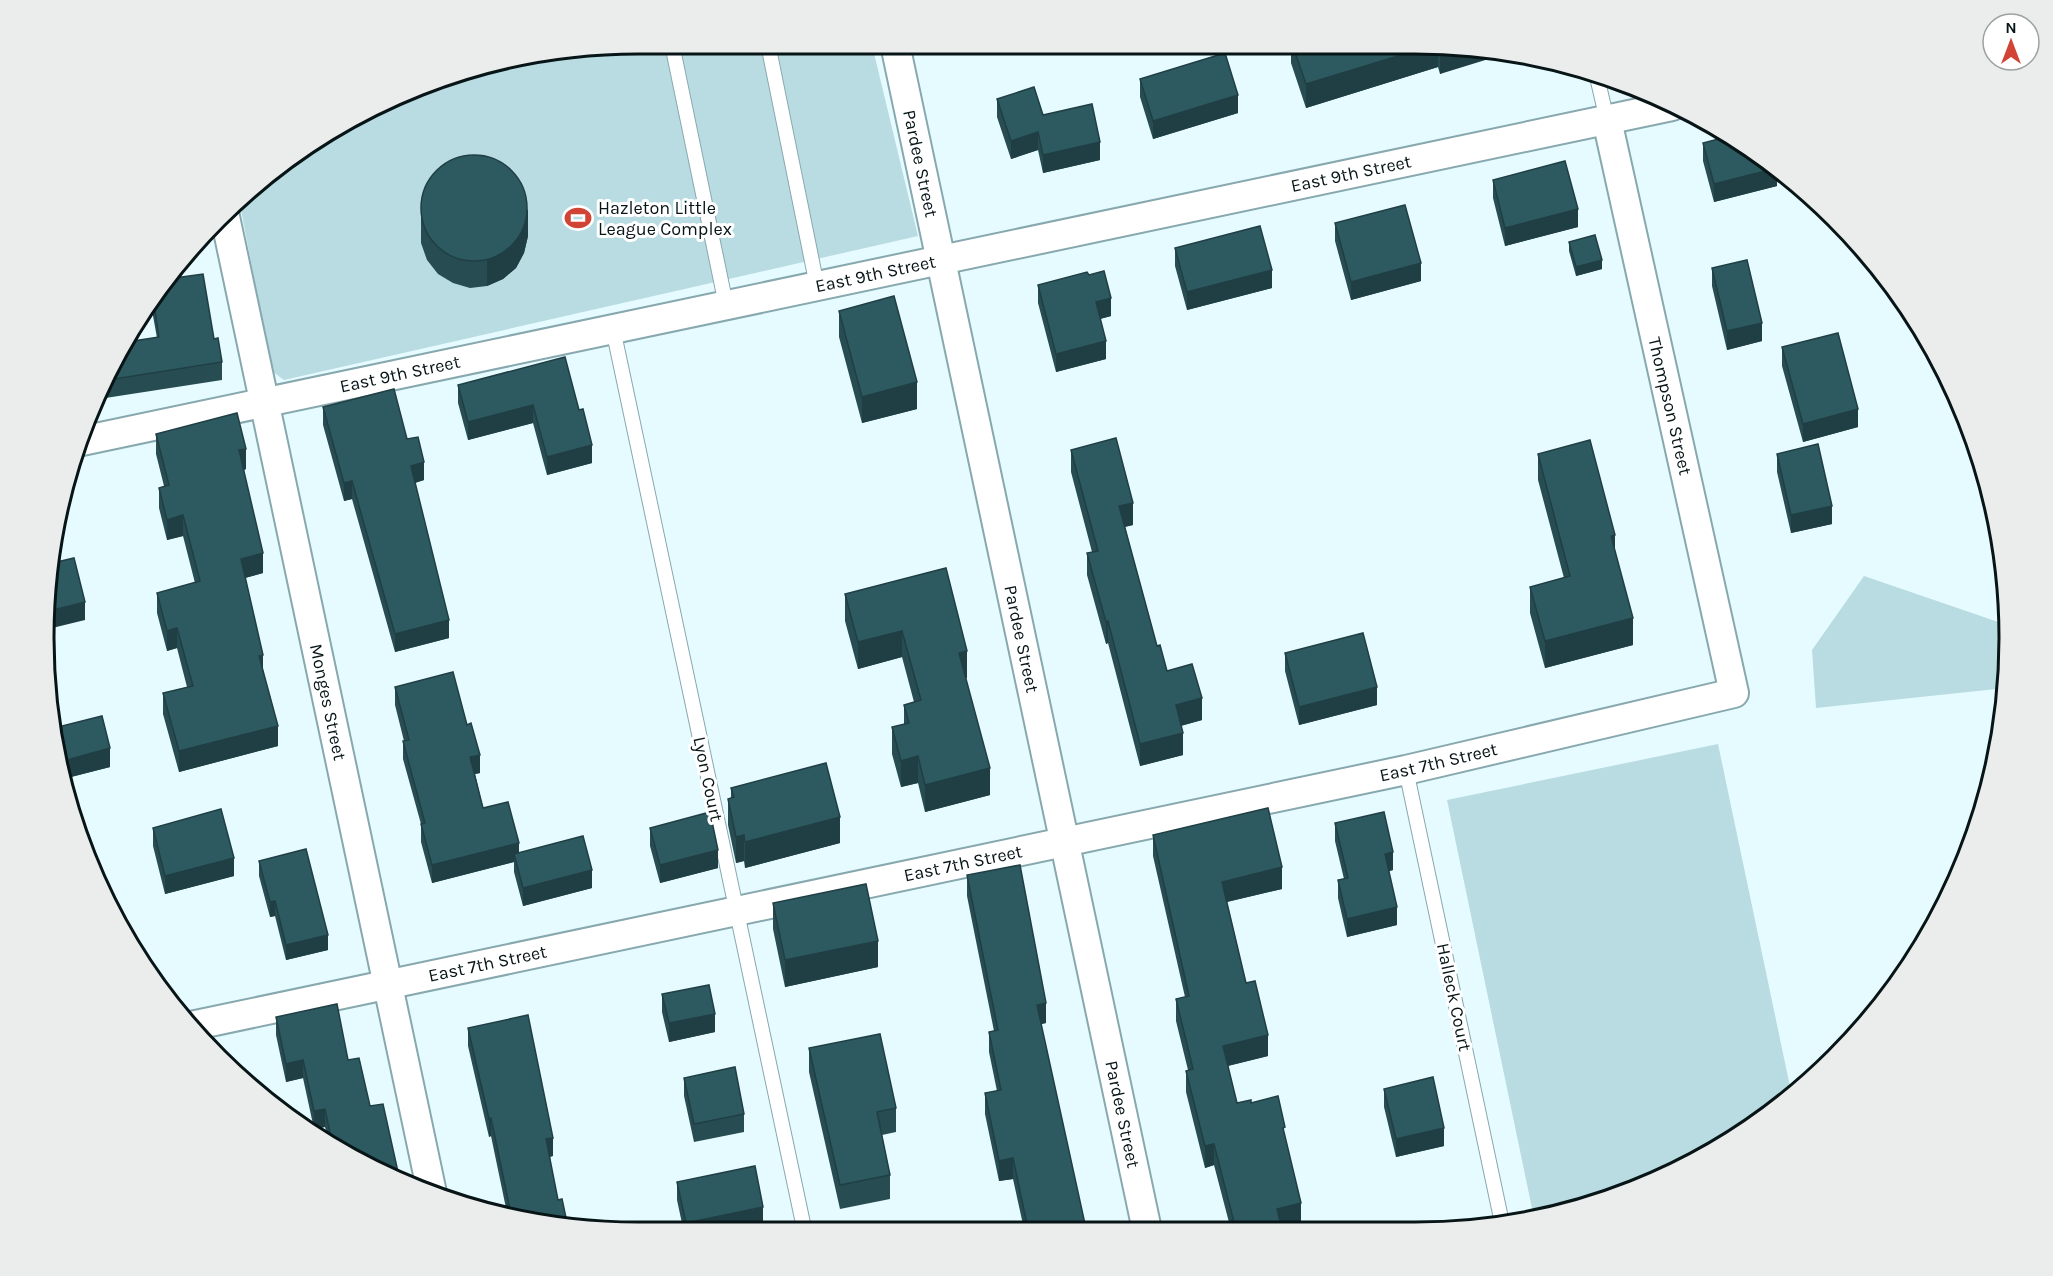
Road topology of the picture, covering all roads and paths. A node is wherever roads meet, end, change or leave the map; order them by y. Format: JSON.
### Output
{"nodes":[{"id":1,"x":675,"y":54,"type":"edge"},
{"id":2,"x":771,"y":54,"type":"edge"},
{"id":3,"x":898,"y":54,"type":"edge"},
{"id":4,"x":1599,"y":84,"type":"edge"},
{"id":5,"x":1661,"y":108,"type":"edge"},
{"id":6,"x":1607,"y":120,"type":"junction"},
{"id":7,"x":226,"y":224,"type":"edge"},
{"id":8,"x":941,"y":260,"type":"junction"},
{"id":9,"x":817,"y":286,"type":"junction"},
{"id":10,"x":726,"y":305,"type":"junction"},
{"id":11,"x":613,"y":329,"type":"junction"},
{"id":12,"x":264,"y":403,"type":"junction"},
{"id":13,"x":89,"y":440,"type":"edge"},
{"id":14,"x":1734,"y":693,"type":"joint"},
{"id":15,"x":1406,"y":770,"type":"junction"},
{"id":16,"x":1065,"y":842,"type":"junction"},
{"id":17,"x":736,"y":911,"type":"junction"},
{"id":18,"x":388,"y":984,"type":"junction"},
{"id":19,"x":200,"y":1024,"type":"edge"},
{"id":20,"x":430,"y":1184,"type":"edge"},
{"id":21,"x":1500,"y":1216,"type":"edge"},
{"id":22,"x":803,"y":1222,"type":"edge"},
{"id":23,"x":1145,"y":1222,"type":"edge"}],
"edges":[{"from":1,"to":10,"type":"lane"},
{"from":2,"to":9,"type":"lane"},
{"from":3,"to":8,"type":"street","name":"Pardee Street"},
{"from":4,"to":6,"type":"lane"},
{"from":5,"to":6,"type":"street","name":"East 9th Street"},
{"from":6,"to":8,"type":"street","name":"East 9th Street"},
{"from":6,"to":14,"type":"street","name":"Thompson Street"},
{"from":7,"to":12,"type":"street","name":"Monges Street"},
{"from":8,"to":9,"type":"street","name":"East 9th Street"},
{"from":8,"to":16,"type":"street","name":"Pardee Street"},
{"from":9,"to":10,"type":"street","name":"East 9th Street"},
{"from":10,"to":11,"type":"street","name":"East 9th Street"},
{"from":11,"to":12,"type":"street","name":"East 9th Street"},
{"from":11,"to":17,"type":"lane","name":"Lyon Court"},
{"from":12,"to":13,"type":"street","name":"East 9th Street"},
{"from":12,"to":18,"type":"street","name":"Monges Street"},
{"from":14,"to":15,"type":"street","name":"East 7th Street"},
{"from":15,"to":16,"type":"street","name":"East 7th Street"},
{"from":15,"to":21,"type":"lane","name":"Halleck Court"},
{"from":16,"to":17,"type":"street","name":"East 7th Street"},
{"from":16,"to":23,"type":"street","name":"Pardee Street"},
{"from":17,"to":18,"type":"street","name":"East 7th Street"},
{"from":17,"to":22,"type":"lane","name":"Lyon Court"},
{"from":18,"to":19,"type":"street","name":"East 7th Street"},
{"from":18,"to":20,"type":"street","name":"Monges Street"}]}
